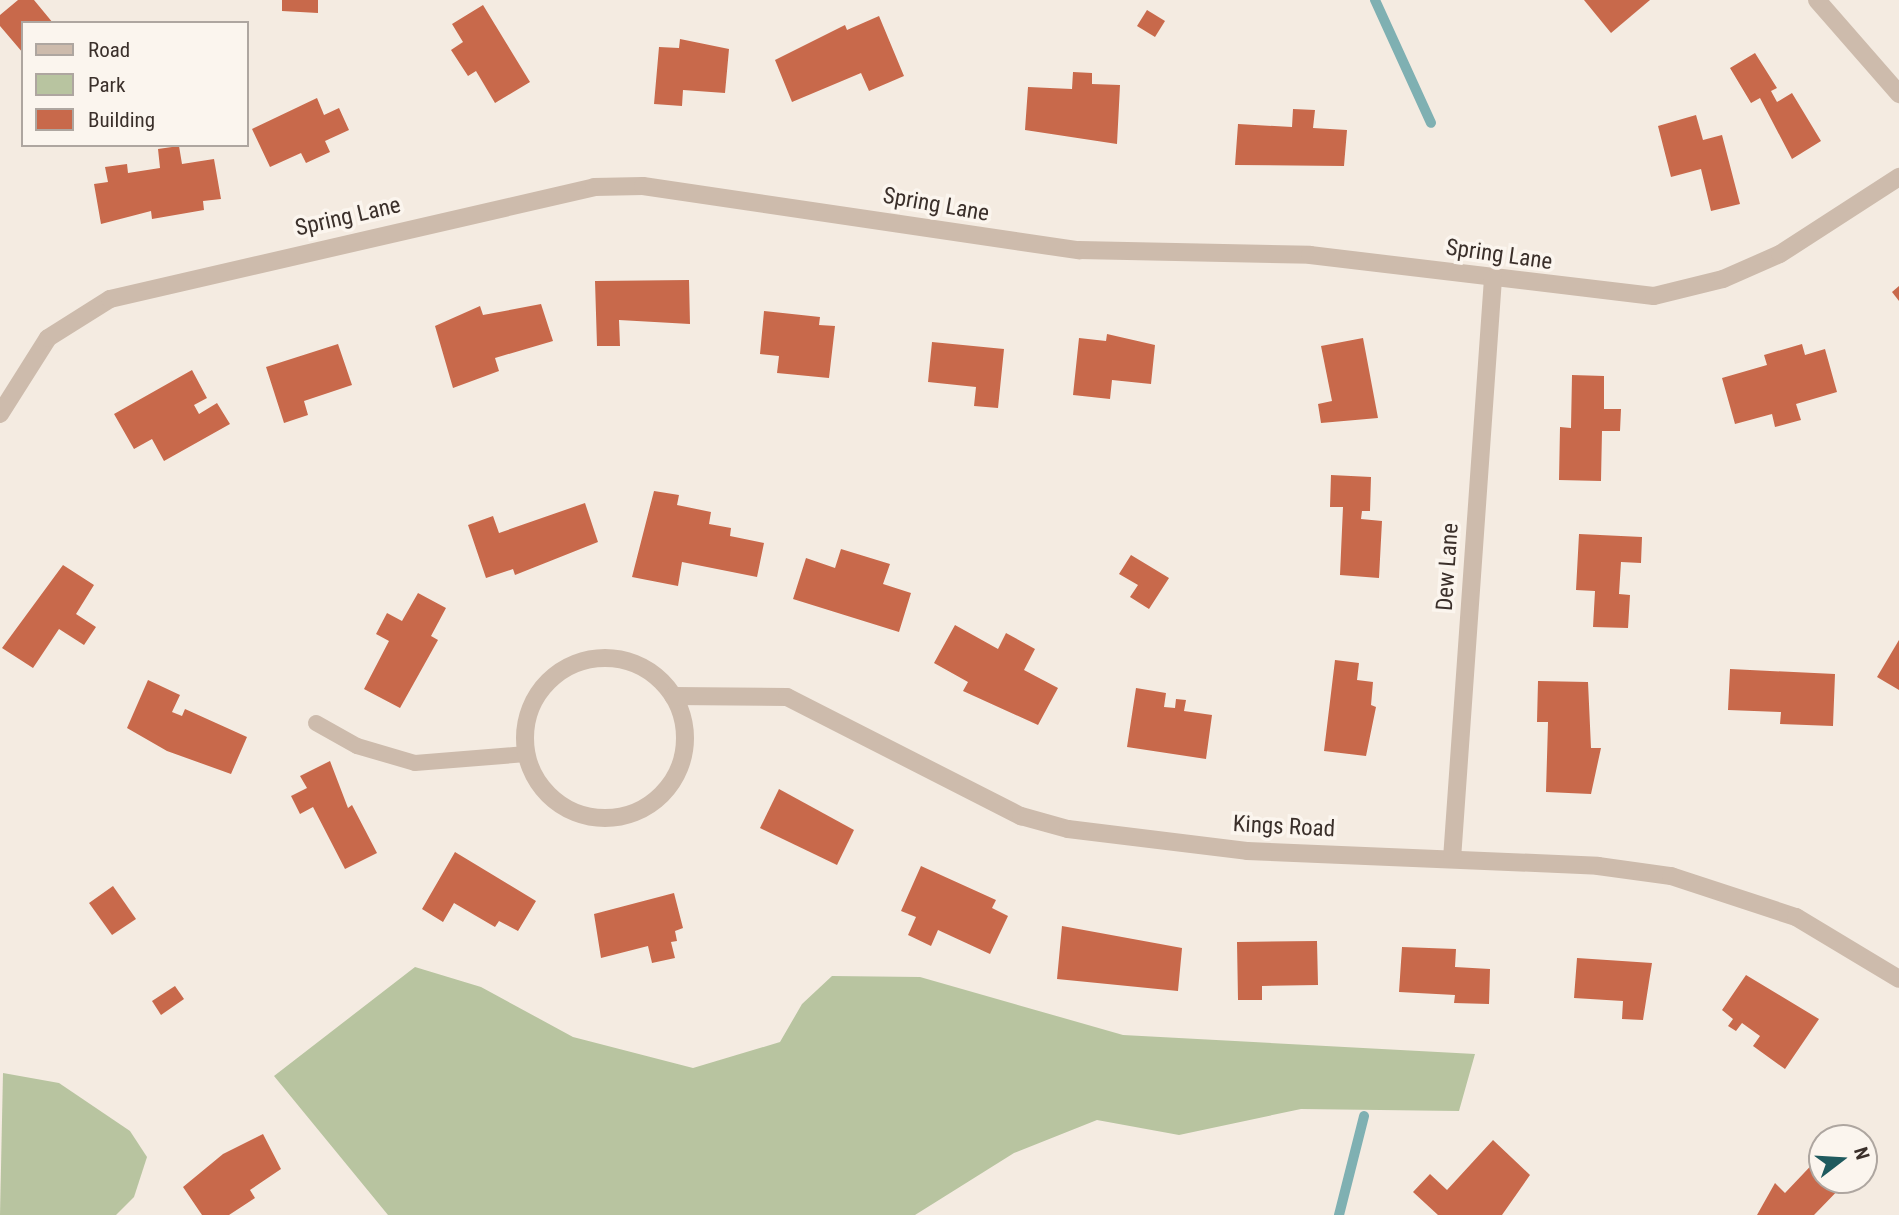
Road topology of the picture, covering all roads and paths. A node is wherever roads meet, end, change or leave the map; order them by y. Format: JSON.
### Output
{"nodes":[{"id":1,"x":1817,"y":0,"type":"edge"},
{"id":2,"x":1899,"y":94,"type":"edge"},
{"id":3,"x":1899,"y":177,"type":"edge"},
{"id":4,"x":1493,"y":278,"type":"junction"},
{"id":5,"x":0,"y":414,"type":"edge"},
{"id":6,"x":674,"y":696,"type":"junction"},
{"id":7,"x":316,"y":723,"type":"dead end"},
{"id":8,"x":526,"y":754,"type":"junction"},
{"id":9,"x":1452,"y":859,"type":"junction"},
{"id":10,"x":1899,"y":979,"type":"edge"}],
"edges":[{"from":1,"to":2,"type":"street"},
{"from":3,"to":4,"type":"street","name":"Spring Lane"},
{"from":4,"to":5,"type":"street","name":"Spring Lane"},
{"from":4,"to":9,"type":"street","name":"Dew Lane"},
{"from":6,"to":8,"type":"street"},
{"from":6,"to":8,"type":"street"},
{"from":6,"to":9,"type":"street","name":"Kings Road"},
{"from":7,"to":8,"type":"lane"},
{"from":9,"to":10,"type":"street","name":"Kings Road"}]}
